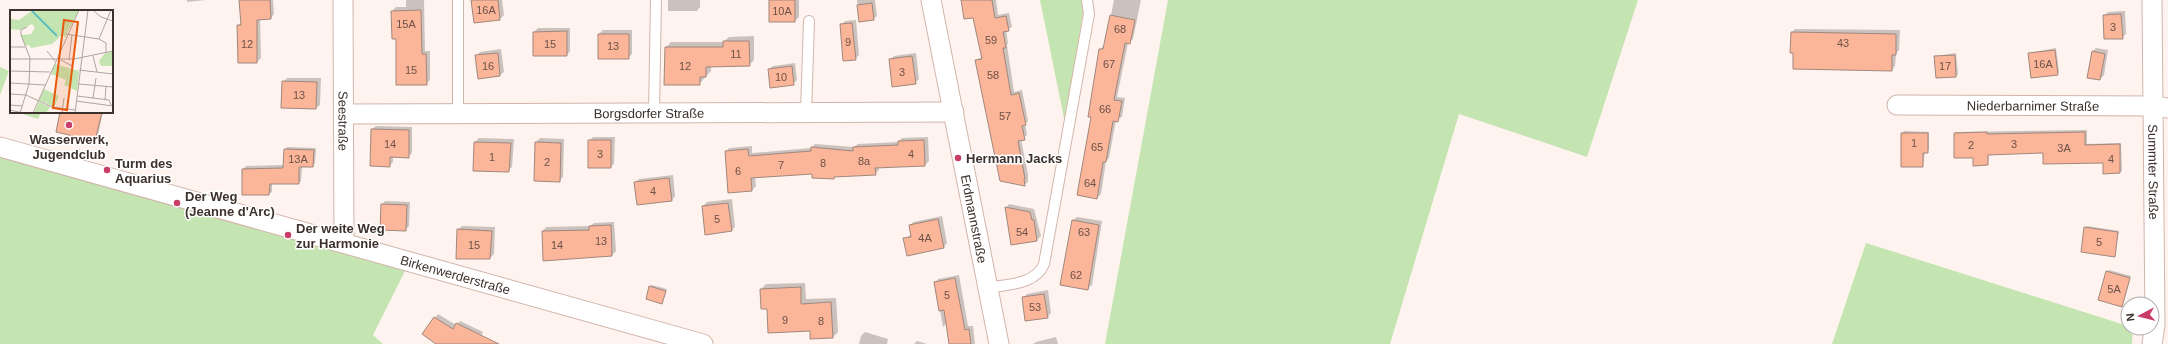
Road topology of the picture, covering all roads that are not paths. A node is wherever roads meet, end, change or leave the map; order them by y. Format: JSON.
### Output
{"nodes":[{"id":1,"x":343,"y":0,"type":"edge"},
{"id":2,"x":458,"y":0,"type":"edge"},
{"id":3,"x":656,"y":0,"type":"edge"},
{"id":4,"x":932,"y":0,"type":"edge"},
{"id":5,"x":1087,"y":0,"type":"edge"},
{"id":6,"x":2152,"y":0,"type":"edge"},
{"id":7,"x":809,"y":21,"type":"dead end"},
{"id":8,"x":1897,"y":105,"type":"dead end"},
{"id":9,"x":2160,"y":107,"type":"edge"},
{"id":10,"x":806,"y":112,"type":"junction"},
{"id":11,"x":954,"y":112,"type":"junction"},
{"id":12,"x":654,"y":113,"type":"junction"},
{"id":13,"x":345,"y":114,"type":"junction"},
{"id":14,"x":458,"y":115,"type":"junction"},
{"id":15,"x":0,"y":147,"type":"edge"},
{"id":16,"x":344,"y":243,"type":"junction"},
{"id":17,"x":988,"y":288,"type":"junction"},
{"id":18,"x":703,"y":344,"type":"edge"},
{"id":19,"x":999,"y":344,"type":"edge"},
{"id":20,"x":2152,"y":344,"type":"edge"}],
"edges":[{"from":1,"to":13,"type":"street","name":"Seestraße"},
{"from":2,"to":14,"type":"lane"},
{"from":3,"to":12,"type":"lane"},
{"from":4,"to":11,"type":"street","name":"Erdmannstraße"},
{"from":5,"to":17,"type":"lane"},
{"from":6,"to":9,"type":"street","name":"Summter Straße"},
{"from":7,"to":10,"type":"lane"},
{"from":8,"to":9,"type":"street","name":"Niederbarnimer Straße"},
{"from":9,"to":20,"type":"street","name":"Summter Straße"},
{"from":10,"to":11,"type":"street","name":"Borgsdorfer Straße"},
{"from":10,"to":12,"type":"street","name":"Borgsdorfer Straße"},
{"from":11,"to":17,"type":"street","name":"Erdmannstraße"},
{"from":12,"to":14,"type":"street","name":"Borgsdorfer Straße"},
{"from":13,"to":14,"type":"street","name":"Borgsdorfer Straße"},
{"from":13,"to":16,"type":"street","name":"Seestraße"},
{"from":15,"to":16,"type":"street","name":"Birkenwerderstraße"},
{"from":16,"to":18,"type":"street","name":"Birkenwerderstraße"},
{"from":17,"to":19,"type":"street","name":"Erdmannstraße"}]}
